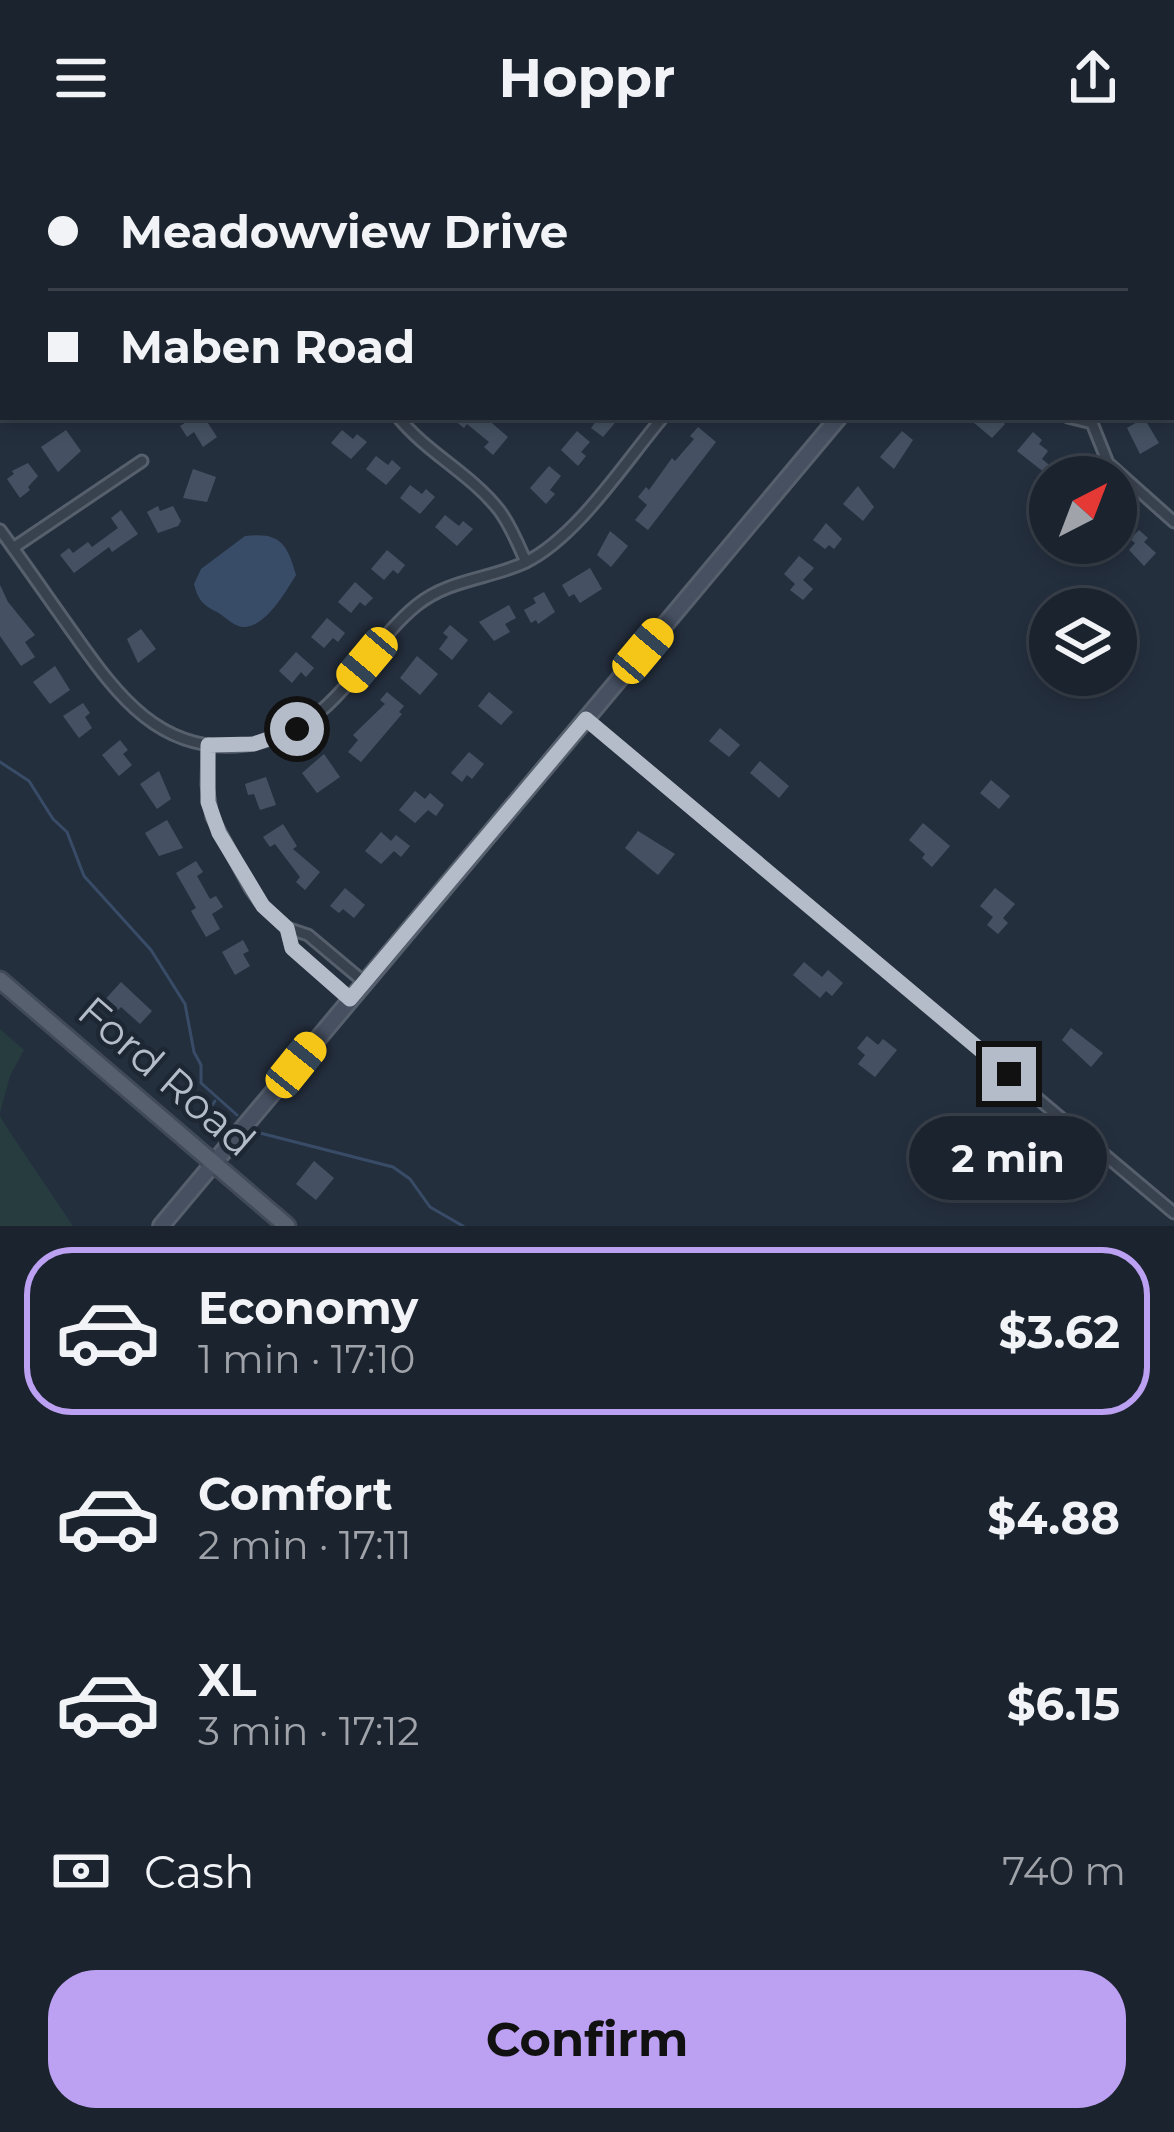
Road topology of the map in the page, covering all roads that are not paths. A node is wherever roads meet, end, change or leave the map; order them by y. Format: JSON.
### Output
{"nodes":[{"id":1,"x":400,"y":420,"type":"edge"},
{"id":2,"x":660,"y":420,"type":"edge"},
{"id":3,"x":836,"y":420,"type":"edge"},
{"id":4,"x":1091,"y":420,"type":"edge"},
{"id":5,"x":142,"y":461,"type":"dead end"},
{"id":6,"x":1174,"y":522,"type":"edge"},
{"id":7,"x":0,"y":530,"type":"edge"},
{"id":8,"x":13,"y":548,"type":"junction"},
{"id":9,"x":526,"y":562,"type":"junction"},
{"id":10,"x":586,"y":719,"type":"junction"},
{"id":11,"x":208,"y":745,"type":"junction"},
{"id":12,"x":287,"y":928,"type":"junction"},
{"id":13,"x":0,"y":980,"type":"edge"},
{"id":14,"x":364,"y":982,"type":"junction"},
{"id":15,"x":350,"y":999,"type":"junction"},
{"id":16,"x":213,"y":1164,"type":"junction"},
{"id":17,"x":1174,"y":1213,"type":"edge"},
{"id":18,"x":161,"y":1226,"type":"edge"},
{"id":19,"x":287,"y":1226,"type":"edge"}],
"edges":[{"from":1,"to":9,"type":"street"},
{"from":2,"to":9,"type":"street"},
{"from":3,"to":10,"type":"main road"},
{"from":4,"to":6,"type":"street"},
{"from":5,"to":8,"type":"street"},
{"from":7,"to":8,"type":"street"},
{"from":8,"to":11,"type":"street"},
{"from":9,"to":11,"type":"street"},
{"from":10,"to":14,"type":"main road"},
{"from":10,"to":17,"type":"street"},
{"from":11,"to":12,"type":"street"},
{"from":12,"to":14,"type":"street"},
{"from":12,"to":15,"type":"street"},
{"from":13,"to":16,"type":"main road","name":"Ford Road"},
{"from":14,"to":15,"type":"main road"},
{"from":15,"to":16,"type":"main road"},
{"from":16,"to":18,"type":"main road"},
{"from":16,"to":19,"type":"main road","name":"Ford Road"}]}
